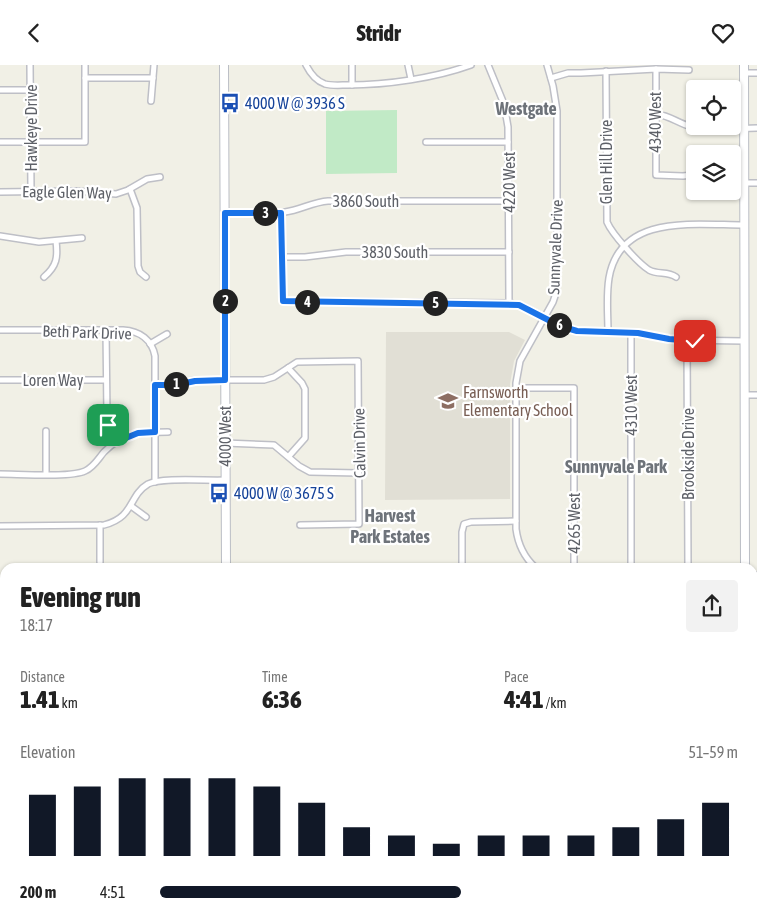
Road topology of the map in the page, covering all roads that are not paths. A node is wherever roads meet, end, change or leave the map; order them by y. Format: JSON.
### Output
{"nodes":[{"id":1,"x":30,"y":65,"type":"edge"},
{"id":2,"x":85,"y":65,"type":"edge"},
{"id":3,"x":154,"y":65,"type":"edge"},
{"id":4,"x":224,"y":65,"type":"edge"},
{"id":5,"x":306,"y":65,"type":"edge"},
{"id":6,"x":352,"y":65,"type":"edge"},
{"id":7,"x":408,"y":65,"type":"edge"},
{"id":8,"x":471,"y":65,"type":"edge"},
{"id":9,"x":488,"y":65,"type":"edge"},
{"id":10,"x":547,"y":65,"type":"edge"},
{"id":11,"x":463,"y":66,"type":"edge"},
{"id":12,"x":656,"y":69,"type":"junction"},
{"id":13,"x":744,"y":69,"type":"edge"},
{"id":14,"x":606,"y":71,"type":"junction"},
{"id":15,"x":689,"y":71,"type":"dead end"},
{"id":16,"x":757,"y":73,"type":"edge"},
{"id":17,"x":85,"y":78,"type":"junction"},
{"id":18,"x":153,"y":78,"type":"junction"},
{"id":19,"x":551,"y":78,"type":"junction"},
{"id":20,"x":411,"y":79,"type":"junction"},
{"id":21,"x":352,"y":85,"type":"junction"},
{"id":22,"x":0,"y":90,"type":"edge"},
{"id":23,"x":30,"y":90,"type":"junction"},
{"id":24,"x":151,"y":101,"type":"dead end"},
{"id":25,"x":656,"y":115,"type":"junction"},
{"id":26,"x":744,"y":128,"type":"junction"},
{"id":27,"x":757,"y":128,"type":"edge"},
{"id":28,"x":0,"y":142,"type":"edge"},
{"id":29,"x":30,"y":142,"type":"junction"},
{"id":30,"x":426,"y":142,"type":"dead end"},
{"id":31,"x":508,"y":142,"type":"junction"},
{"id":32,"x":686,"y":176,"type":"edge"},
{"id":33,"x":160,"y":177,"type":"dead end"},
{"id":34,"x":744,"y":183,"type":"junction"},
{"id":35,"x":757,"y":183,"type":"edge"},
{"id":36,"x":130,"y":189,"type":"junction"},
{"id":37,"x":31,"y":191,"type":"junction"},
{"id":38,"x":0,"y":192,"type":"edge"},
{"id":39,"x":509,"y":201,"type":"junction"},
{"id":40,"x":225,"y":213,"type":"junction"},
{"id":41,"x":281,"y":213,"type":"junction"},
{"id":42,"x":744,"y":225,"type":"junction"},
{"id":43,"x":0,"y":236,"type":"edge"},
{"id":44,"x":82,"y":238,"type":"dead end"},
{"id":45,"x":56,"y":241,"type":"junction"},
{"id":46,"x":625,"y":246,"type":"junction"},
{"id":47,"x":509,"y":252,"type":"junction"},
{"id":48,"x":281,"y":257,"type":"junction"},
{"id":49,"x":44,"y":277,"type":"dead end"},
{"id":50,"x":146,"y":277,"type":"dead end"},
{"id":51,"x":676,"y":277,"type":"dead end"},
{"id":52,"x":509,"y":303,"type":"junction"},
{"id":53,"x":544,"y":317,"type":"junction"},
{"id":54,"x":0,"y":330,"type":"edge"},
{"id":55,"x":106,"y":330,"type":"junction"},
{"id":56,"x":608,"y":332,"type":"junction"},
{"id":57,"x":631,"y":333,"type":"junction"},
{"id":58,"x":167,"y":334,"type":"dead end"},
{"id":59,"x":687,"y":341,"type":"junction"},
{"id":60,"x":744,"y":341,"type":"junction"},
{"id":61,"x":150,"y":343,"type":"junction"},
{"id":62,"x":288,"y":368,"type":"junction"},
{"id":63,"x":0,"y":380,"type":"edge"},
{"id":64,"x":106,"y":380,"type":"junction"},
{"id":65,"x":225,"y":380,"type":"junction"},
{"id":66,"x":155,"y":385,"type":"junction"},
{"id":67,"x":516,"y":388,"type":"junction"},
{"id":68,"x":744,"y":395,"type":"junction"},
{"id":69,"x":757,"y":395,"type":"edge"},
{"id":70,"x":46,"y":431,"type":"dead end"},
{"id":71,"x":155,"y":432,"type":"junction"},
{"id":72,"x":168,"y":432,"type":"dead end"},
{"id":73,"x":116,"y":442,"type":"junction"},
{"id":74,"x":225,"y":443,"type":"junction"},
{"id":75,"x":288,"y":456,"type":"junction"},
{"id":76,"x":358,"y":473,"type":"junction"},
{"id":77,"x":0,"y":474,"type":"edge"},
{"id":78,"x":46,"y":474,"type":"junction"},
{"id":79,"x":226,"y":481,"type":"junction"},
{"id":80,"x":155,"y":482,"type":"junction"},
{"id":81,"x":131,"y":506,"type":"junction"},
{"id":82,"x":146,"y":517,"type":"dead end"},
{"id":83,"x":516,"y":521,"type":"junction"},
{"id":84,"x":100,"y":525,"type":"junction"},
{"id":85,"x":300,"y":525,"type":"dead end"},
{"id":86,"x":0,"y":526,"type":"edge"},
{"id":87,"x":100,"y":562,"type":"dead end"},
{"id":88,"x":226,"y":563,"type":"edge"},
{"id":89,"x":462,"y":563,"type":"edge"},
{"id":90,"x":531,"y":563,"type":"edge"},
{"id":91,"x":574,"y":563,"type":"edge"},
{"id":92,"x":631,"y":563,"type":"edge"},
{"id":93,"x":688,"y":563,"type":"edge"},
{"id":94,"x":745,"y":563,"type":"edge"}],
"edges":[{"from":1,"to":23,"type":"street","name":"Hawkeye Drive"},
{"from":2,"to":17,"type":"street"},
{"from":3,"to":18,"type":"street"},
{"from":4,"to":40,"type":"street","name":"4000 West"},
{"from":5,"to":21,"type":"street"},
{"from":6,"to":21,"type":"street"},
{"from":7,"to":20,"type":"street"},
{"from":8,"to":11,"type":"street"},
{"from":9,"to":31,"type":"street","name":"4220 West"},
{"from":10,"to":19,"type":"street","name":"Sunnyvale Drive"},
{"from":11,"to":20,"type":"street"},
{"from":12,"to":14,"type":"street"},
{"from":12,"to":15,"type":"street"},
{"from":12,"to":25,"type":"street","name":"4340 West"},
{"from":13,"to":16,"type":"street"},
{"from":13,"to":26,"type":"street"},
{"from":14,"to":19,"type":"street"},
{"from":14,"to":46,"type":"street","name":"Glen Hill Drive"},
{"from":17,"to":18,"type":"street"},
{"from":17,"to":29,"type":"street"},
{"from":18,"to":24,"type":"street"},
{"from":19,"to":53,"type":"street","name":"Sunnyvale Drive"},
{"from":20,"to":21,"type":"street"},
{"from":22,"to":23,"type":"street"},
{"from":23,"to":29,"type":"street","name":"Hawkeye Drive"},
{"from":25,"to":26,"type":"street"},
{"from":25,"to":32,"type":"street","name":"4340 West"},
{"from":26,"to":27,"type":"street"},
{"from":26,"to":34,"type":"street"},
{"from":28,"to":29,"type":"street"},
{"from":29,"to":37,"type":"street","name":"Hawkeye Drive"},
{"from":30,"to":31,"type":"street"},
{"from":31,"to":39,"type":"street","name":"4220 West"},
{"from":33,"to":36,"type":"street","name":"Eagle Glen Way"},
{"from":34,"to":35,"type":"street"},
{"from":34,"to":42,"type":"street"},
{"from":36,"to":37,"type":"street","name":"Eagle Glen Way"},
{"from":36,"to":50,"type":"street"},
{"from":37,"to":38,"type":"street","name":"Eagle Glen Way"},
{"from":39,"to":41,"type":"street","name":"3860 South"},
{"from":39,"to":47,"type":"street","name":"4220 West"},
{"from":40,"to":41,"type":"street","name":"3860 South"},
{"from":40,"to":65,"type":"street","name":"4000 West"},
{"from":41,"to":48,"type":"street"},
{"from":42,"to":46,"type":"street"},
{"from":42,"to":60,"type":"street"},
{"from":43,"to":45,"type":"street"},
{"from":44,"to":45,"type":"street"},
{"from":45,"to":49,"type":"street"},
{"from":46,"to":51,"type":"street","name":"Glen Hill Drive"},
{"from":46,"to":56,"type":"street"},
{"from":47,"to":48,"type":"street","name":"3830 South"},
{"from":47,"to":52,"type":"street","name":"4220 West"},
{"from":48,"to":52,"type":"street"},
{"from":52,"to":53,"type":"street"},
{"from":53,"to":56,"type":"street"},
{"from":53,"to":67,"type":"street","name":"Sunnyvale Drive"},
{"from":54,"to":55,"type":"street","name":"Beth Park Drive"},
{"from":55,"to":61,"type":"street","name":"Beth Park Drive"},
{"from":55,"to":64,"type":"street"},
{"from":56,"to":57,"type":"street"},
{"from":57,"to":59,"type":"street"},
{"from":57,"to":92,"type":"street","name":"4310 West"},
{"from":58,"to":61,"type":"street"},
{"from":59,"to":60,"type":"street"},
{"from":59,"to":93,"type":"street","name":"Brookside Drive"},
{"from":60,"to":68,"type":"street"},
{"from":61,"to":66,"type":"street","name":"Beth Park Drive"},
{"from":62,"to":65,"type":"street"},
{"from":62,"to":75,"type":"street"},
{"from":62,"to":76,"type":"street","name":"Calvin Drive"},
{"from":63,"to":64,"type":"street","name":"Loren Way"},
{"from":64,"to":73,"type":"street"},
{"from":65,"to":66,"type":"street"},
{"from":65,"to":74,"type":"street","name":"4000 West"},
{"from":66,"to":71,"type":"street","name":"Beth Park Drive"},
{"from":67,"to":83,"type":"street","name":"Sunnyvale Drive"},
{"from":67,"to":91,"type":"street","name":"4265 West"},
{"from":68,"to":69,"type":"street"},
{"from":68,"to":94,"type":"street"},
{"from":70,"to":78,"type":"street"},
{"from":71,"to":72,"type":"street"},
{"from":71,"to":73,"type":"street"},
{"from":71,"to":80,"type":"street","name":"Beth Park Drive"},
{"from":73,"to":78,"type":"street"},
{"from":74,"to":75,"type":"street"},
{"from":74,"to":79,"type":"street","name":"4000 West"},
{"from":75,"to":76,"type":"street"},
{"from":76,"to":85,"type":"street","name":"Calvin Drive"},
{"from":77,"to":78,"type":"street"},
{"from":79,"to":80,"type":"street"},
{"from":79,"to":88,"type":"street","name":"4000 West"},
{"from":80,"to":81,"type":"street"},
{"from":81,"to":82,"type":"street"},
{"from":81,"to":84,"type":"street"},
{"from":83,"to":89,"type":"street"},
{"from":83,"to":90,"type":"street","name":"Sunnyvale Drive"},
{"from":84,"to":86,"type":"street"},
{"from":84,"to":87,"type":"street"}]}
